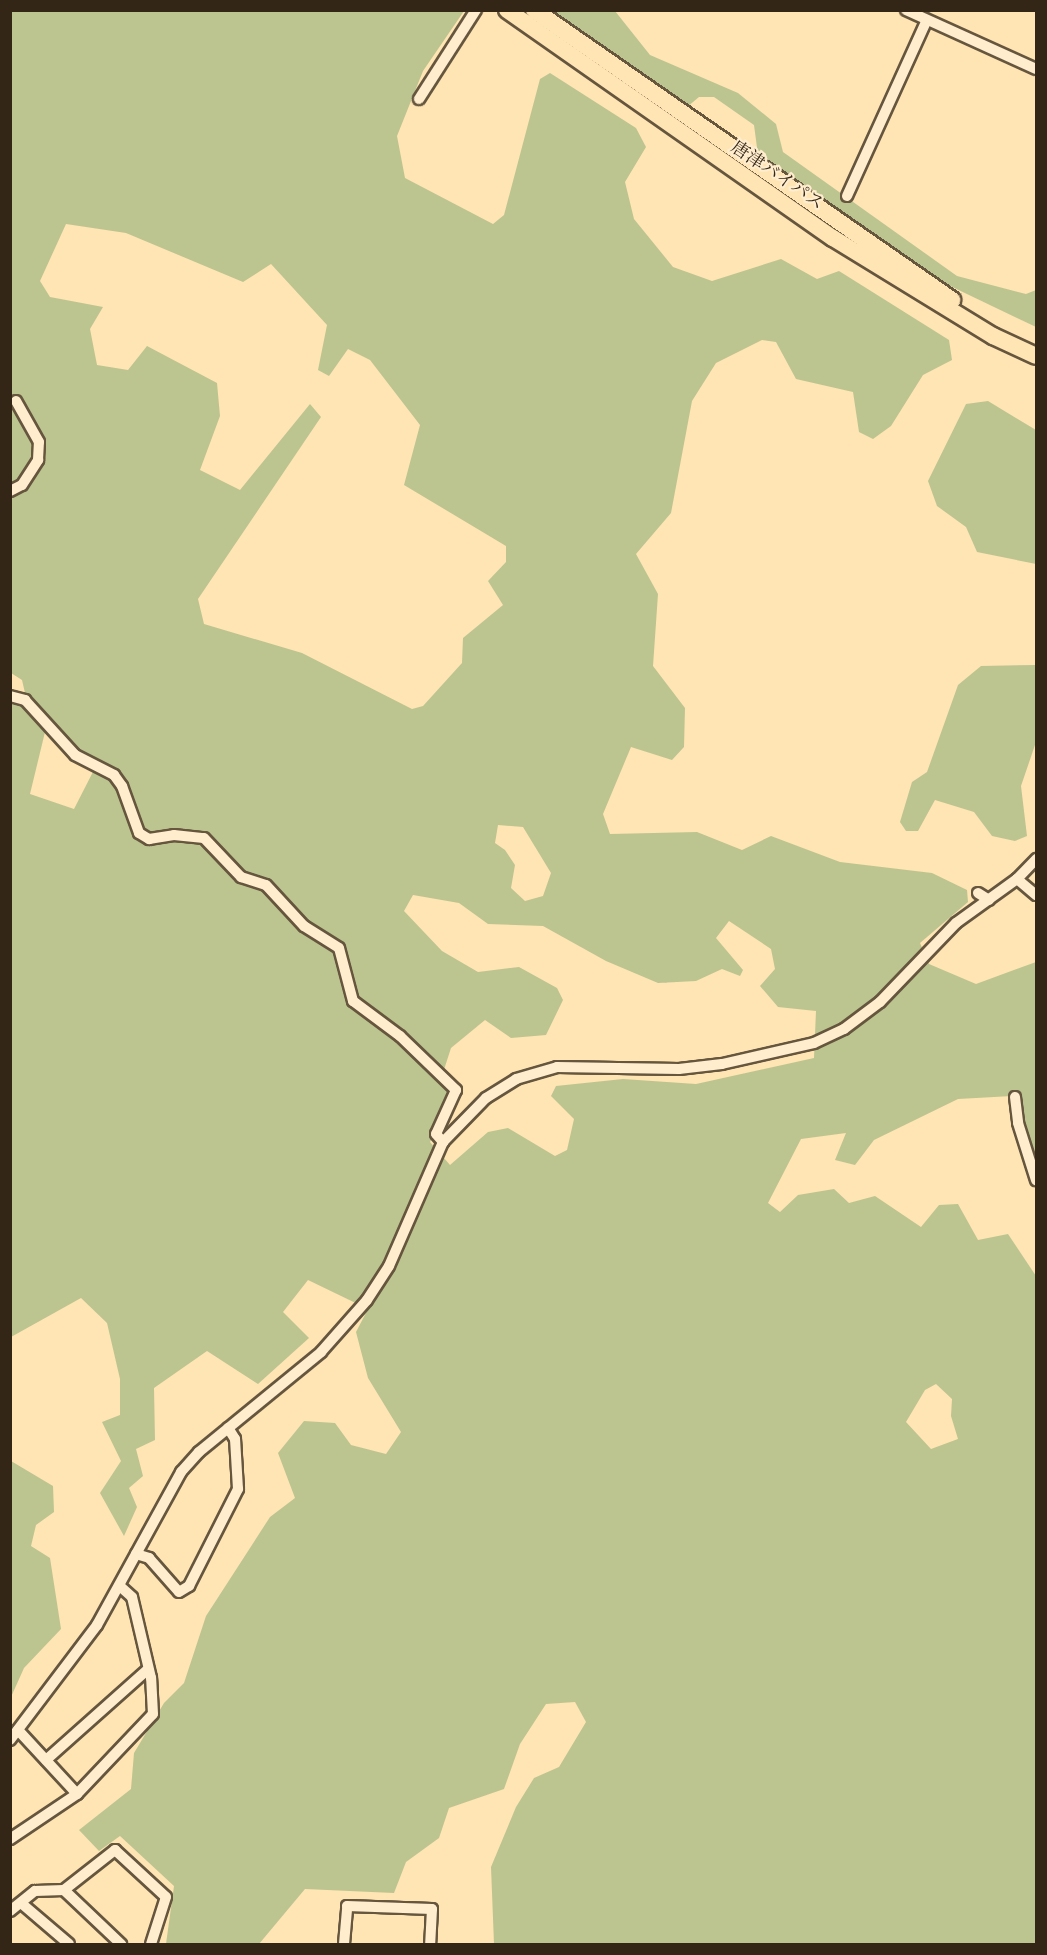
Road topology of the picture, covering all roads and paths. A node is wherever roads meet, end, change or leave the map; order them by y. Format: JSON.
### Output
{"nodes":[{"id":1,"x":476,"y":10,"type":"edge"},
{"id":2,"x":507,"y":10,"type":"edge"},
{"id":3,"x":534,"y":10,"type":"edge"},
{"id":4,"x":906,"y":10,"type":"edge"},
{"id":5,"x":927,"y":20,"type":"junction"},
{"id":6,"x":1036,"y":69,"type":"edge"},
{"id":7,"x":419,"y":99,"type":"dead end"},
{"id":8,"x":847,"y":196,"type":"dead end"},
{"id":9,"x":1036,"y":346,"type":"edge"},
{"id":10,"x":1036,"y":356,"type":"edge"},
{"id":11,"x":16,"y":401,"type":"dead end"},
{"id":12,"x":10,"y":491,"type":"edge"},
{"id":13,"x":10,"y":696,"type":"edge"},
{"id":14,"x":1036,"y":860,"type":"edge"},
{"id":15,"x":1017,"y":879,"type":"junction"},
{"id":16,"x":978,"y":893,"type":"dead end"},
{"id":17,"x":1036,"y":895,"type":"edge"},
{"id":18,"x":988,"y":900,"type":"junction"},
{"id":19,"x":1016,"y":1097,"type":"dead end"},
{"id":20,"x":443,"y":1142,"type":"junction"},
{"id":21,"x":1036,"y":1180,"type":"edge"},
{"id":22,"x":228,"y":1428,"type":"junction"},
{"id":23,"x":136,"y":1554,"type":"junction"},
{"id":24,"x":121,"y":1587,"type":"junction"},
{"id":25,"x":147,"y":1670,"type":"junction"},
{"id":26,"x":18,"y":1730,"type":"junction"},
{"id":27,"x":10,"y":1740,"type":"edge"},
{"id":28,"x":46,"y":1760,"type":"junction"},
{"id":29,"x":77,"y":1794,"type":"junction"},
{"id":30,"x":10,"y":1839,"type":"edge"},
{"id":31,"x":64,"y":1890,"type":"junction"},
{"id":32,"x":21,"y":1903,"type":"junction"},
{"id":33,"x":10,"y":1911,"type":"edge"},
{"id":34,"x":69,"y":1944,"type":"edge"},
{"id":35,"x":121,"y":1944,"type":"edge"},
{"id":36,"x":151,"y":1944,"type":"edge"},
{"id":37,"x":344,"y":1944,"type":"edge"},
{"id":38,"x":430,"y":1944,"type":"edge"}],
"edges":[{"from":1,"to":7,"type":"street"},
{"from":2,"to":10,"type":"highway","name":"唐津バイパス"},
{"from":3,"to":9,"type":"highway","name":"唐津バイパス"},
{"from":4,"to":5,"type":"street"},
{"from":5,"to":6,"type":"street"},
{"from":5,"to":8,"type":"street"},
{"from":11,"to":12,"type":"street"},
{"from":13,"to":20,"type":"street"},
{"from":14,"to":15,"type":"street"},
{"from":15,"to":17,"type":"street"},
{"from":15,"to":18,"type":"street"},
{"from":16,"to":18,"type":"street"},
{"from":18,"to":20,"type":"street"},
{"from":19,"to":21,"type":"street"},
{"from":20,"to":22,"type":"street"},
{"from":22,"to":23,"type":"street"},
{"from":22,"to":23,"type":"street"},
{"from":23,"to":24,"type":"street"},
{"from":24,"to":25,"type":"street"},
{"from":24,"to":26,"type":"street"},
{"from":25,"to":28,"type":"street"},
{"from":25,"to":29,"type":"street"},
{"from":26,"to":27,"type":"street"},
{"from":26,"to":28,"type":"street"},
{"from":28,"to":29,"type":"street"},
{"from":29,"to":30,"type":"street"},
{"from":31,"to":32,"type":"street"},
{"from":31,"to":35,"type":"street"},
{"from":31,"to":36,"type":"street"},
{"from":32,"to":33,"type":"street"},
{"from":32,"to":34,"type":"street"},
{"from":37,"to":38,"type":"street"}]}
